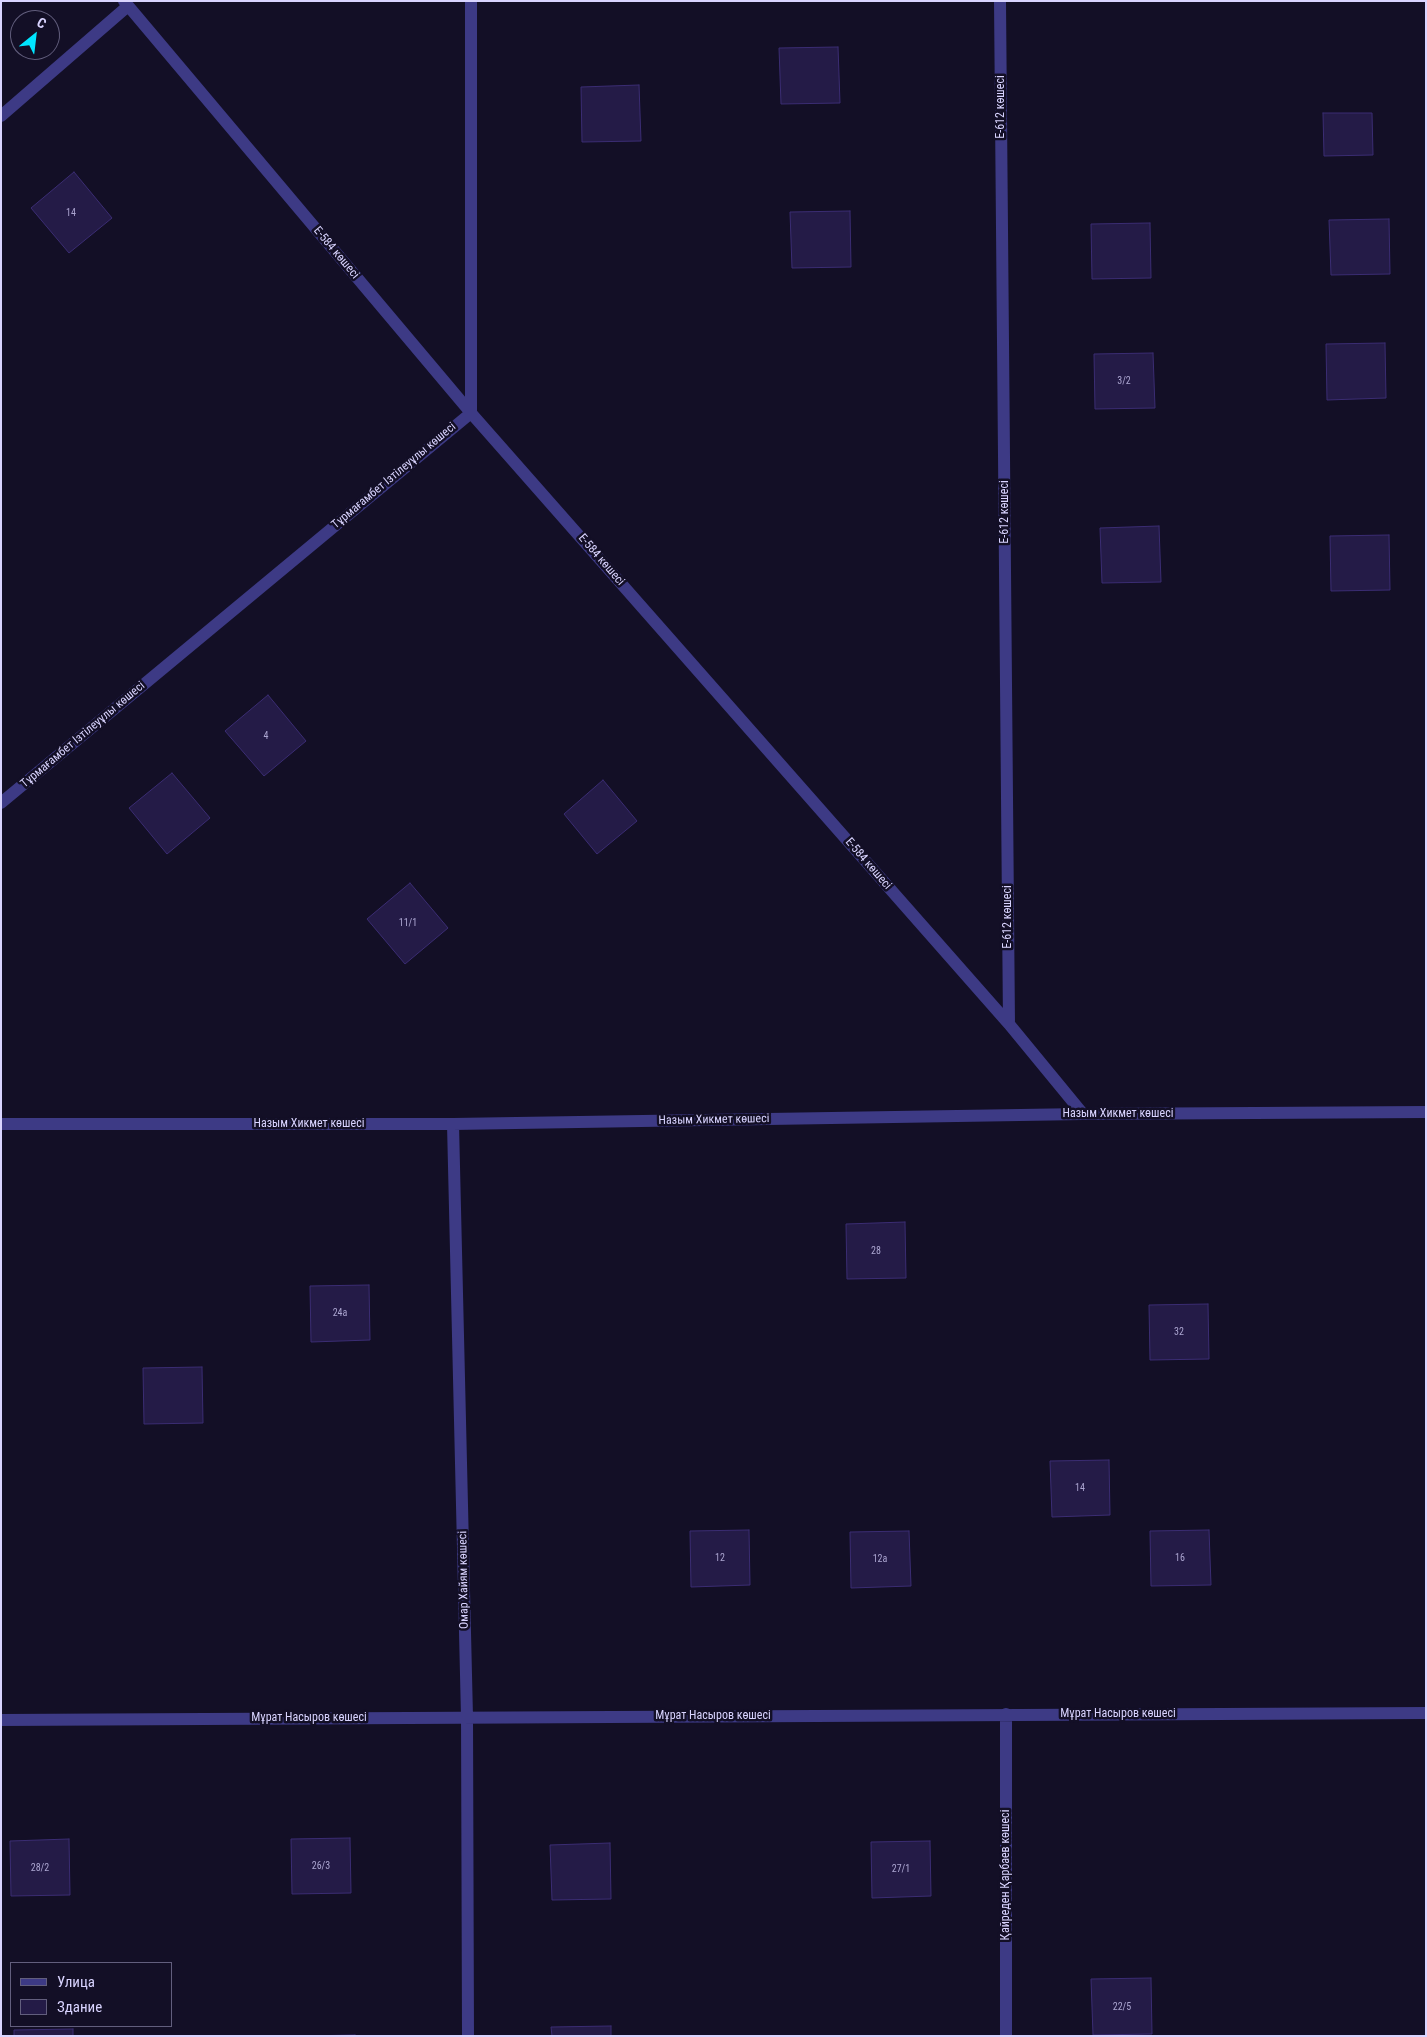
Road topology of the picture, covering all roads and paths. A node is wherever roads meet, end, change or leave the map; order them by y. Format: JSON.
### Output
{"nodes":[{"id":1,"x":471,"y":1,"type":"edge"},
{"id":2,"x":1000,"y":1,"type":"edge"},
{"id":3,"x":126,"y":4,"type":"edge"},
{"id":4,"x":1,"y":116,"type":"edge"},
{"id":5,"x":471,"y":412,"type":"junction"},
{"id":6,"x":1,"y":803,"type":"edge"},
{"id":7,"x":1009,"y":1024,"type":"junction"},
{"id":8,"x":1426,"y":1112,"type":"edge"},
{"id":9,"x":1083,"y":1114,"type":"junction"},
{"id":10,"x":1,"y":1124,"type":"edge"},
{"id":11,"x":453,"y":1124,"type":"junction"},
{"id":12,"x":1426,"y":1713,"type":"edge"},
{"id":13,"x":1006,"y":1714,"type":"junction"},
{"id":14,"x":467,"y":1717,"type":"junction"},
{"id":15,"x":1,"y":1720,"type":"edge"},
{"id":16,"x":468,"y":2036,"type":"edge"},
{"id":17,"x":1006,"y":2036,"type":"edge"}],
"edges":[{"from":1,"to":5,"type":"street"},
{"from":2,"to":7,"type":"street","name":"Е-612 көшесі"},
{"from":3,"to":4,"type":"street"},
{"from":3,"to":5,"type":"street","name":"Е-584 көшесі"},
{"from":5,"to":6,"type":"street","name":"Тұрмағамбет Ізтілеуұлы көшесі"},
{"from":5,"to":7,"type":"street","name":"Е-584 көшесі"},
{"from":7,"to":9,"type":"street","name":"Е-584 көшесі"},
{"from":8,"to":9,"type":"street","name":"Назым Хикмет көшесі"},
{"from":9,"to":11,"type":"street","name":"Назым Хикмет көшесі"},
{"from":10,"to":11,"type":"street","name":"Назым Хикмет көшесі"},
{"from":11,"to":14,"type":"street","name":"Омар Хайям көшесі"},
{"from":12,"to":13,"type":"street","name":"Мұрат Насыров көшесі"},
{"from":13,"to":14,"type":"street","name":"Мұрат Насыров көшесі"},
{"from":13,"to":17,"type":"street","name":"Қайреден Қарбаев көшесі"},
{"from":14,"to":15,"type":"street","name":"Мұрат Насыров көшесі"},
{"from":14,"to":16,"type":"street","name":"Омар Хайям көшесі"}]}
